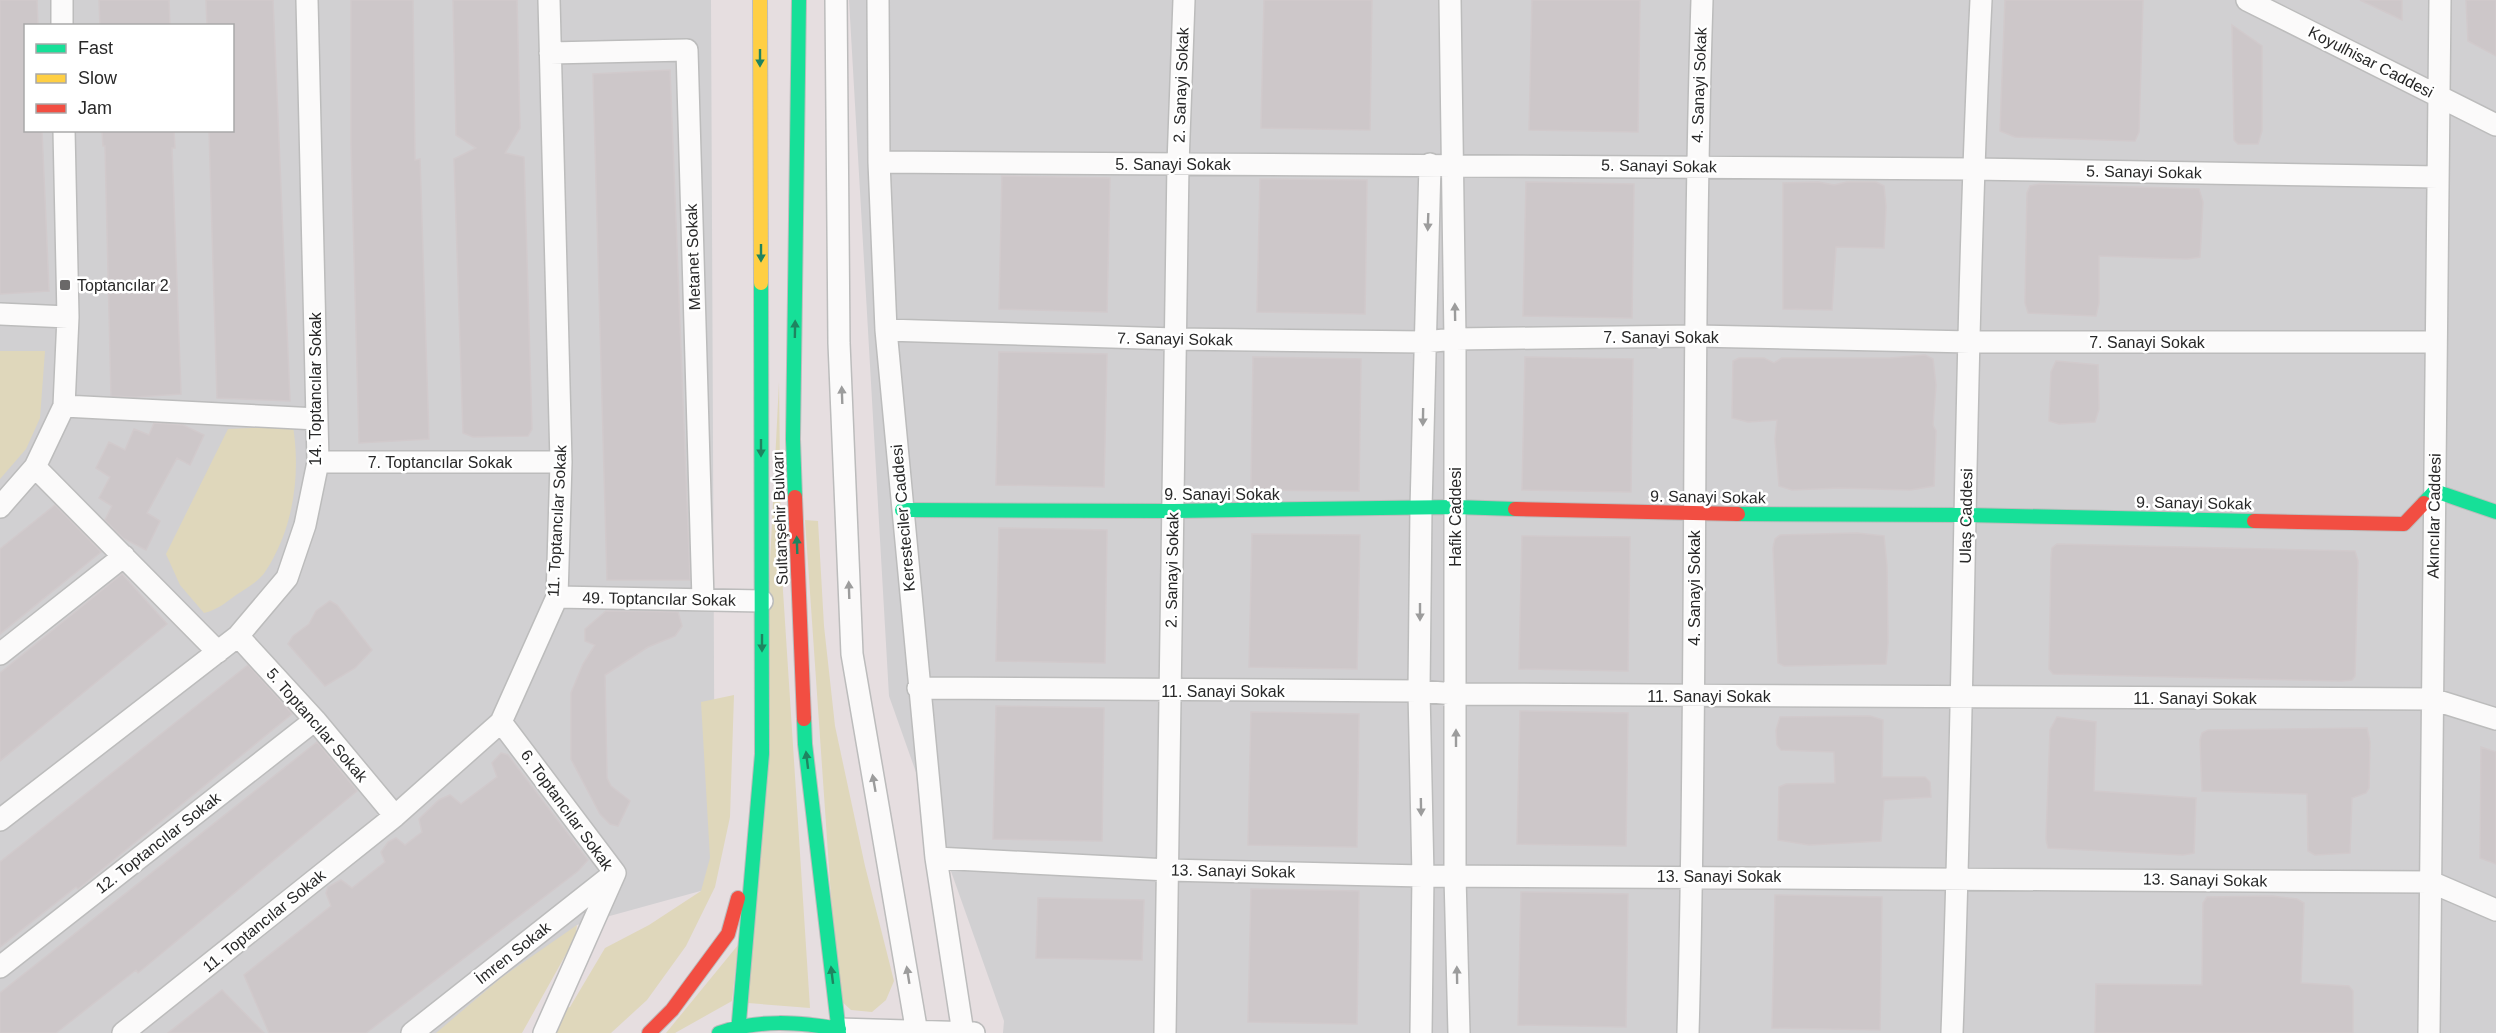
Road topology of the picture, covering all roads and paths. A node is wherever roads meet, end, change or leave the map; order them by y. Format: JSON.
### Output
{"nodes":[{"id":1,"x":62,"y":0,"type":"edge"},
{"id":2,"x":307,"y":0,"type":"edge"},
{"id":3,"x":549,"y":0,"type":"edge"},
{"id":4,"x":760,"y":0,"type":"edge"},
{"id":5,"x":798,"y":0,"type":"edge"},
{"id":6,"x":836,"y":0,"type":"edge"},
{"id":7,"x":878,"y":0,"type":"edge"},
{"id":8,"x":1184,"y":0,"type":"edge"},
{"id":9,"x":1450,"y":0,"type":"edge"},
{"id":10,"x":1702,"y":0,"type":"edge"},
{"id":11,"x":1981,"y":0,"type":"edge"},
{"id":12,"x":2247,"y":0,"type":"edge"},
{"id":13,"x":2440,"y":0,"type":"edge"},
{"id":14,"x":62,"y":24,"type":"edge"},
{"id":15,"x":550,"y":53,"type":"junction"},
{"id":16,"x":2438,"y":96,"type":"junction"},
{"id":17,"x":2496,"y":125,"type":"edge"},
{"id":18,"x":64,"y":132,"type":"edge"},
{"id":19,"x":879,"y":162,"type":"junction"},
{"id":20,"x":1178,"y":164,"type":"junction"},
{"id":21,"x":1430,"y":164,"type":"junction"},
{"id":22,"x":1452,"y":164,"type":"junction"},
{"id":23,"x":1697,"y":167,"type":"junction"},
{"id":24,"x":1973,"y":169,"type":"junction"},
{"id":25,"x":2438,"y":177,"type":"junction"},
{"id":26,"x":0,"y":314,"type":"edge"},
{"id":27,"x":68,"y":317,"type":"junction"},
{"id":28,"x":886,"y":330,"type":"junction"},
{"id":29,"x":1696,"y":336,"type":"junction"},
{"id":30,"x":1176,"y":339,"type":"junction"},
{"id":31,"x":1455,"y":339,"type":"junction"},
{"id":32,"x":1424,"y":342,"type":"junction"},
{"id":33,"x":1970,"y":342,"type":"junction"},
{"id":34,"x":2436,"y":342,"type":"junction"},
{"id":35,"x":64,"y":406,"type":"junction"},
{"id":36,"x":317,"y":419,"type":"junction"},
{"id":37,"x":318,"y":462,"type":"junction"},
{"id":38,"x":561,"y":462,"type":"junction"},
{"id":39,"x":35,"y":467,"type":"junction"},
{"id":40,"x":2435,"y":491,"type":"junction"},
{"id":41,"x":0,"y":507,"type":"edge"},
{"id":42,"x":1455,"y":507,"type":"junction"},
{"id":43,"x":1420,"y":508,"type":"junction"},
{"id":44,"x":902,"y":510,"type":"junction"},
{"id":45,"x":1173,"y":511,"type":"junction"},
{"id":46,"x":2496,"y":512,"type":"edge"},
{"id":47,"x":1695,"y":514,"type":"junction"},
{"id":48,"x":1966,"y":515,"type":"junction"},
{"id":49,"x":124,"y":556,"type":"junction"},
{"id":50,"x":557,"y":597,"type":"junction"},
{"id":51,"x":703,"y":600,"type":"junction"},
{"id":52,"x":762,"y":601,"type":"junction"},
{"id":53,"x":238,"y":636,"type":"junction"},
{"id":54,"x":218,"y":652,"type":"junction"},
{"id":55,"x":0,"y":654,"type":"edge"},
{"id":56,"x":918,"y":688,"type":"junction"},
{"id":57,"x":1170,"y":691,"type":"junction"},
{"id":58,"x":1419,"y":691,"type":"junction"},
{"id":59,"x":1455,"y":694,"type":"junction"},
{"id":60,"x":1694,"y":696,"type":"junction"},
{"id":61,"x":1962,"y":697,"type":"junction"},
{"id":62,"x":2432,"y":699,"type":"junction"},
{"id":63,"x":2496,"y":719,"type":"edge"},
{"id":64,"x":315,"y":720,"type":"junction"},
{"id":65,"x":501,"y":722,"type":"junction"},
{"id":66,"x":395,"y":816,"type":"junction"},
{"id":67,"x":0,"y":820,"type":"edge"},
{"id":68,"x":754,"y":839,"type":"junction"},
{"id":69,"x":936,"y":858,"type":"junction"},
{"id":70,"x":1168,"y":870,"type":"junction"},
{"id":71,"x":615,"y":873,"type":"junction"},
{"id":72,"x":1423,"y":876,"type":"junction"},
{"id":73,"x":1455,"y":876,"type":"junction"},
{"id":74,"x":1692,"y":876,"type":"junction"},
{"id":75,"x":1958,"y":878,"type":"junction"},
{"id":76,"x":2431,"y":882,"type":"junction"},
{"id":77,"x":2496,"y":910,"type":"edge"},
{"id":78,"x":0,"y":967,"type":"edge"},
{"id":79,"x":738,"y":1029,"type":"edge"},
{"id":80,"x":839,"y":1031,"type":"edge"},
{"id":81,"x":123,"y":1033,"type":"edge"},
{"id":82,"x":412,"y":1033,"type":"edge"},
{"id":83,"x":544,"y":1033,"type":"edge"},
{"id":84,"x":649,"y":1033,"type":"edge"},
{"id":85,"x":719,"y":1033,"type":"edge"},
{"id":86,"x":917,"y":1033,"type":"edge"},
{"id":87,"x":963,"y":1033,"type":"edge"},
{"id":88,"x":974,"y":1033,"type":"edge"},
{"id":89,"x":1165,"y":1033,"type":"edge"},
{"id":90,"x":1421,"y":1033,"type":"edge"},
{"id":91,"x":1459,"y":1033,"type":"edge"},
{"id":92,"x":1688,"y":1033,"type":"edge"},
{"id":93,"x":1952,"y":1033,"type":"edge"},
{"id":94,"x":2429,"y":1033,"type":"edge"}],
"edges":[{"from":1,"to":14,"type":"street"},
{"from":2,"to":36,"type":"street","name":"14. Toptancılar Sokak"},
{"from":3,"to":15,"type":"street","name":"11. Toptancılar Sokak"},
{"from":4,"to":52,"type":"main road","name":"Sultanşehir Bulvarı","one_way":true},
{"from":80,"to":5,"type":"main road","name":"Sultanşehir Bulvarı","one_way":true},
{"from":86,"to":6,"type":"street","one_way":true},
{"from":7,"to":19,"type":"street","name":"Keresteciler Caddesi"},
{"from":8,"to":20,"type":"street","name":"2. Sanayi Sokak"},
{"from":9,"to":22,"type":"street","name":"Hafik Caddesi"},
{"from":10,"to":23,"type":"street","name":"4. Sanayi Sokak"},
{"from":11,"to":24,"type":"street","name":"Ulaş Caddesi"},
{"from":12,"to":16,"type":"street","name":"Koyulhisar Caddesi"},
{"from":13,"to":16,"type":"street","name":"Akıncılar Caddesi"},
{"from":15,"to":38,"type":"street","name":"11. Toptancılar Sokak"},
{"from":15,"to":51,"type":"street","name":"Metanet Sokak"},
{"from":16,"to":17,"type":"street","name":"Koyulhisar Caddesi"},
{"from":16,"to":25,"type":"street","name":"Akıncılar Caddesi"},
{"from":18,"to":27,"type":"street"},
{"from":19,"to":20,"type":"street","name":"5. Sanayi Sokak"},
{"from":19,"to":28,"type":"street","name":"Keresteciler Caddesi"},
{"from":20,"to":21,"type":"street","name":"5. Sanayi Sokak"},
{"from":20,"to":30,"type":"street","name":"2. Sanayi Sokak"},
{"from":21,"to":22,"type":"street","name":"5. Sanayi Sokak"},
{"from":21,"to":32,"type":"street","name":"Hafik Caddesi","one_way":true},
{"from":22,"to":23,"type":"street","name":"5. Sanayi Sokak"},
{"from":31,"to":22,"type":"street","name":"Hafik Caddesi","one_way":true},
{"from":23,"to":24,"type":"street","name":"5. Sanayi Sokak"},
{"from":23,"to":29,"type":"street","name":"4. Sanayi Sokak"},
{"from":24,"to":25,"type":"street","name":"5. Sanayi Sokak"},
{"from":24,"to":33,"type":"street","name":"Ulaş Caddesi"},
{"from":25,"to":34,"type":"street","name":"Akıncılar Caddesi"},
{"from":26,"to":27,"type":"street"},
{"from":27,"to":35,"type":"street"},
{"from":28,"to":30,"type":"street","name":"7. Sanayi Sokak"},
{"from":28,"to":44,"type":"street","name":"Keresteciler Caddesi"},
{"from":29,"to":31,"type":"street","name":"7. Sanayi Sokak"},
{"from":29,"to":33,"type":"street","name":"7. Sanayi Sokak"},
{"from":29,"to":47,"type":"street","name":"4. Sanayi Sokak"},
{"from":30,"to":32,"type":"street","name":"7. Sanayi Sokak"},
{"from":30,"to":45,"type":"street","name":"2. Sanayi Sokak"},
{"from":31,"to":32,"type":"street","name":"7. Sanayi Sokak"},
{"from":31,"to":42,"type":"street","name":"Hafik Caddesi"},
{"from":32,"to":43,"type":"street","name":"Hafik Caddesi","one_way":true},
{"from":33,"to":34,"type":"street","name":"7. Sanayi Sokak"},
{"from":33,"to":48,"type":"street","name":"Ulaş Caddesi"},
{"from":34,"to":40,"type":"street","name":"Akıncılar Caddesi"},
{"from":35,"to":36,"type":"street"},
{"from":35,"to":39,"type":"street"},
{"from":36,"to":37,"type":"street","name":"14. Toptancılar Sokak"},
{"from":37,"to":38,"type":"street","name":"7. Toptancılar Sokak"},
{"from":37,"to":53,"type":"street","name":"14. Toptancılar Sokak"},
{"from":38,"to":50,"type":"street","name":"11. Toptancılar Sokak"},
{"from":39,"to":41,"type":"street"},
{"from":39,"to":49,"type":"street"},
{"from":40,"to":46,"type":"main road"},
{"from":40,"to":48,"type":"main road","name":"9. Sanayi Sokak"},
{"from":40,"to":62,"type":"street","name":"Akıncılar Caddesi"},
{"from":42,"to":43,"type":"main road","name":"9. Sanayi Sokak"},
{"from":42,"to":47,"type":"main road","name":"9. Sanayi Sokak"},
{"from":42,"to":59,"type":"street","name":"Hafik Caddesi"},
{"from":43,"to":45,"type":"main road","name":"9. Sanayi Sokak"},
{"from":43,"to":58,"type":"street","name":"Hafik Caddesi","one_way":true},
{"from":44,"to":45,"type":"main road","name":"9. Sanayi Sokak"},
{"from":44,"to":56,"type":"street","name":"Keresteciler Caddesi"},
{"from":45,"to":57,"type":"street","name":"2. Sanayi Sokak"},
{"from":47,"to":48,"type":"main road","name":"9. Sanayi Sokak"},
{"from":47,"to":60,"type":"street","name":"4. Sanayi Sokak"},
{"from":48,"to":61,"type":"street","name":"Ulaş Caddesi"},
{"from":49,"to":54,"type":"street"},
{"from":49,"to":55,"type":"street"},
{"from":50,"to":51,"type":"street","name":"49. Toptancılar Sokak"},
{"from":50,"to":65,"type":"street","name":"11. Toptancılar Sokak"},
{"from":51,"to":52,"type":"street","name":"49. Toptancılar Sokak"},
{"from":52,"to":68,"type":"main road","name":"Sultanşehir Bulvarı","one_way":true},
{"from":53,"to":54,"type":"street","name":"14. Toptancılar Sokak"},
{"from":53,"to":64,"type":"street","name":"5. Toptancılar Sokak"},
{"from":54,"to":67,"type":"street","name":"14. Toptancılar Sokak"},
{"from":56,"to":57,"type":"street","name":"11. Sanayi Sokak"},
{"from":56,"to":69,"type":"street","name":"Keresteciler Caddesi"},
{"from":57,"to":58,"type":"street","name":"11. Sanayi Sokak"},
{"from":57,"to":70,"type":"street","name":"2. Sanayi Sokak"},
{"from":58,"to":59,"type":"street","name":"11. Sanayi Sokak"},
{"from":58,"to":72,"type":"street","name":"Hafik Caddesi","one_way":true},
{"from":59,"to":60,"type":"street","name":"11. Sanayi Sokak"},
{"from":73,"to":59,"type":"street","name":"Hafik Caddesi","one_way":true},
{"from":60,"to":61,"type":"street","name":"11. Sanayi Sokak"},
{"from":60,"to":74,"type":"street","name":"4. Sanayi Sokak"},
{"from":61,"to":62,"type":"street","name":"11. Sanayi Sokak"},
{"from":61,"to":75,"type":"street","name":"Ulaş Caddesi"},
{"from":62,"to":63,"type":"street","name":"11. Sanayi Sokak"},
{"from":62,"to":76,"type":"street","name":"Akıncılar Caddesi"},
{"from":64,"to":66,"type":"street","name":"5. Toptancılar Sokak"},
{"from":64,"to":78,"type":"street","name":"12. Toptancılar Sokak"},
{"from":65,"to":66,"type":"street","name":"11. Toptancılar Sokak"},
{"from":65,"to":71,"type":"street","name":"6. Toptancılar Sokak"},
{"from":66,"to":81,"type":"street","name":"11. Toptancılar Sokak"},
{"from":68,"to":79,"type":"main road","name":"Sultanşehir Bulvarı"},
{"from":68,"to":84,"type":"main road"},
{"from":69,"to":70,"type":"street","name":"13. Sanayi Sokak"},
{"from":69,"to":87,"type":"street","name":"Keresteciler Caddesi"},
{"from":70,"to":72,"type":"street","name":"13. Sanayi Sokak"},
{"from":70,"to":89,"type":"street","name":"2. Sanayi Sokak"},
{"from":71,"to":82,"type":"street","name":"İmren Sokak"},
{"from":71,"to":83,"type":"street","name":"6. Toptancılar Sokak"},
{"from":72,"to":73,"type":"street","name":"13. Sanayi Sokak"},
{"from":72,"to":90,"type":"street","name":"Hafik Caddesi"},
{"from":73,"to":74,"type":"street","name":"13. Sanayi Sokak"},
{"from":91,"to":73,"type":"street","name":"Hafik Caddesi","one_way":true},
{"from":74,"to":75,"type":"street","name":"13. Sanayi Sokak"},
{"from":74,"to":92,"type":"street","name":"4. Sanayi Sokak"},
{"from":75,"to":76,"type":"street","name":"13. Sanayi Sokak"},
{"from":75,"to":93,"type":"street","name":"Ulaş Caddesi"},
{"from":76,"to":77,"type":"street","name":"13. Sanayi Sokak"},
{"from":76,"to":94,"type":"street","name":"Akıncılar Caddesi"},
{"from":79,"to":80,"type":"main road"},
{"from":79,"to":85,"type":"main road"},
{"from":80,"to":86,"type":"street"},
{"from":86,"to":87,"type":"street"},
{"from":87,"to":88,"type":"street"}]}
